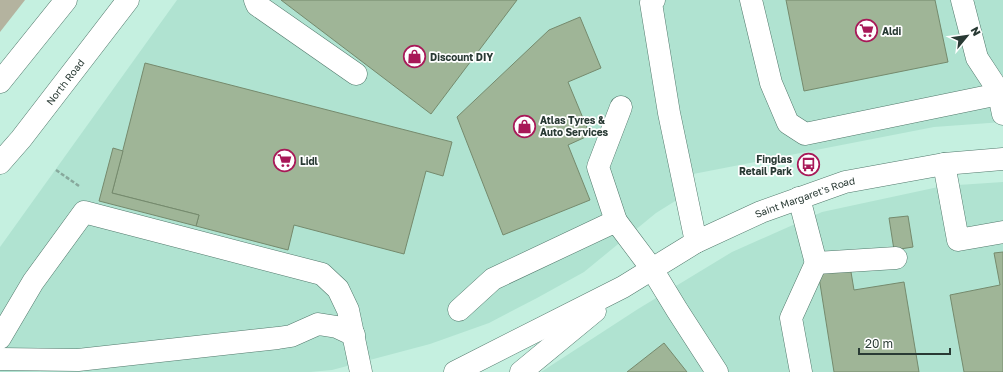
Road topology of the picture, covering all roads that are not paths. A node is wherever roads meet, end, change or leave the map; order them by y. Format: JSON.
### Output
{"nodes":[{"id":1,"x":66,"y":0,"type":"edge"},
{"id":2,"x":128,"y":0,"type":"edge"},
{"id":3,"x":255,"y":0,"type":"edge"},
{"id":4,"x":654,"y":0,"type":"edge"},
{"id":5,"x":751,"y":0,"type":"edge"},
{"id":6,"x":962,"y":0,"type":"edge"},
{"id":7,"x":356,"y":74,"type":"dead end"},
{"id":8,"x":0,"y":82,"type":"edge"},
{"id":9,"x":998,"y":90,"type":"edge"},
{"id":10,"x":622,"y":107,"type":"dead end"},
{"id":11,"x":1003,"y":159,"type":"edge"},
{"id":12,"x":0,"y":163,"type":"edge"},
{"id":13,"x":944,"y":164,"type":"junction"},
{"id":14,"x":799,"y":198,"type":"junction"},
{"id":15,"x":616,"y":221,"type":"junction"},
{"id":16,"x":1003,"y":232,"type":"edge"},
{"id":17,"x":696,"y":242,"type":"junction"},
{"id":18,"x":896,"y":258,"type":"dead end"},
{"id":19,"x":816,"y":263,"type":"junction"},
{"id":20,"x":652,"y":269,"type":"junction"},
{"id":21,"x":623,"y":286,"type":"junction"},
{"id":22,"x":459,"y":310,"type":"dead end"},
{"id":23,"x":354,"y":335,"type":"junction"},
{"id":24,"x":0,"y":338,"type":"edge"},
{"id":25,"x":0,"y":359,"type":"edge"},
{"id":26,"x":361,"y":372,"type":"edge"},
{"id":27,"x":455,"y":372,"type":"edge"},
{"id":28,"x":521,"y":372,"type":"edge"},
{"id":29,"x":717,"y":372,"type":"edge"},
{"id":30,"x":801,"y":372,"type":"edge"}],
"edges":[{"from":1,"to":8,"type":"main road"},
{"from":2,"to":12,"type":"main road","name":"North Road"},
{"from":3,"to":7,"type":"main road"},
{"from":4,"to":17,"type":"main road"},
{"from":5,"to":9,"type":"main road"},
{"from":6,"to":9,"type":"main road"},
{"from":10,"to":15,"type":"main road"},
{"from":11,"to":13,"type":"main road","name":"Saint Margaret's Road"},
{"from":13,"to":14,"type":"main road","name":"Saint Margaret's Road"},
{"from":13,"to":16,"type":"main road"},
{"from":14,"to":17,"type":"main road","name":"Saint Margaret's Road"},
{"from":14,"to":19,"type":"main road"},
{"from":15,"to":20,"type":"main road"},
{"from":15,"to":22,"type":"main road"},
{"from":17,"to":20,"type":"main road","name":"Saint Margaret's Road"},
{"from":18,"to":19,"type":"main road"},
{"from":19,"to":30,"type":"main road"},
{"from":20,"to":21,"type":"main road","name":"Saint Margaret's Road"},
{"from":20,"to":29,"type":"main road"},
{"from":21,"to":27,"type":"main road","name":"Saint Margaret's Road"},
{"from":21,"to":28,"type":"main road","name":"Saint Margaret's Road"},
{"from":23,"to":24,"type":"main road"},
{"from":23,"to":25,"type":"main road"},
{"from":23,"to":26,"type":"main road"}]}
